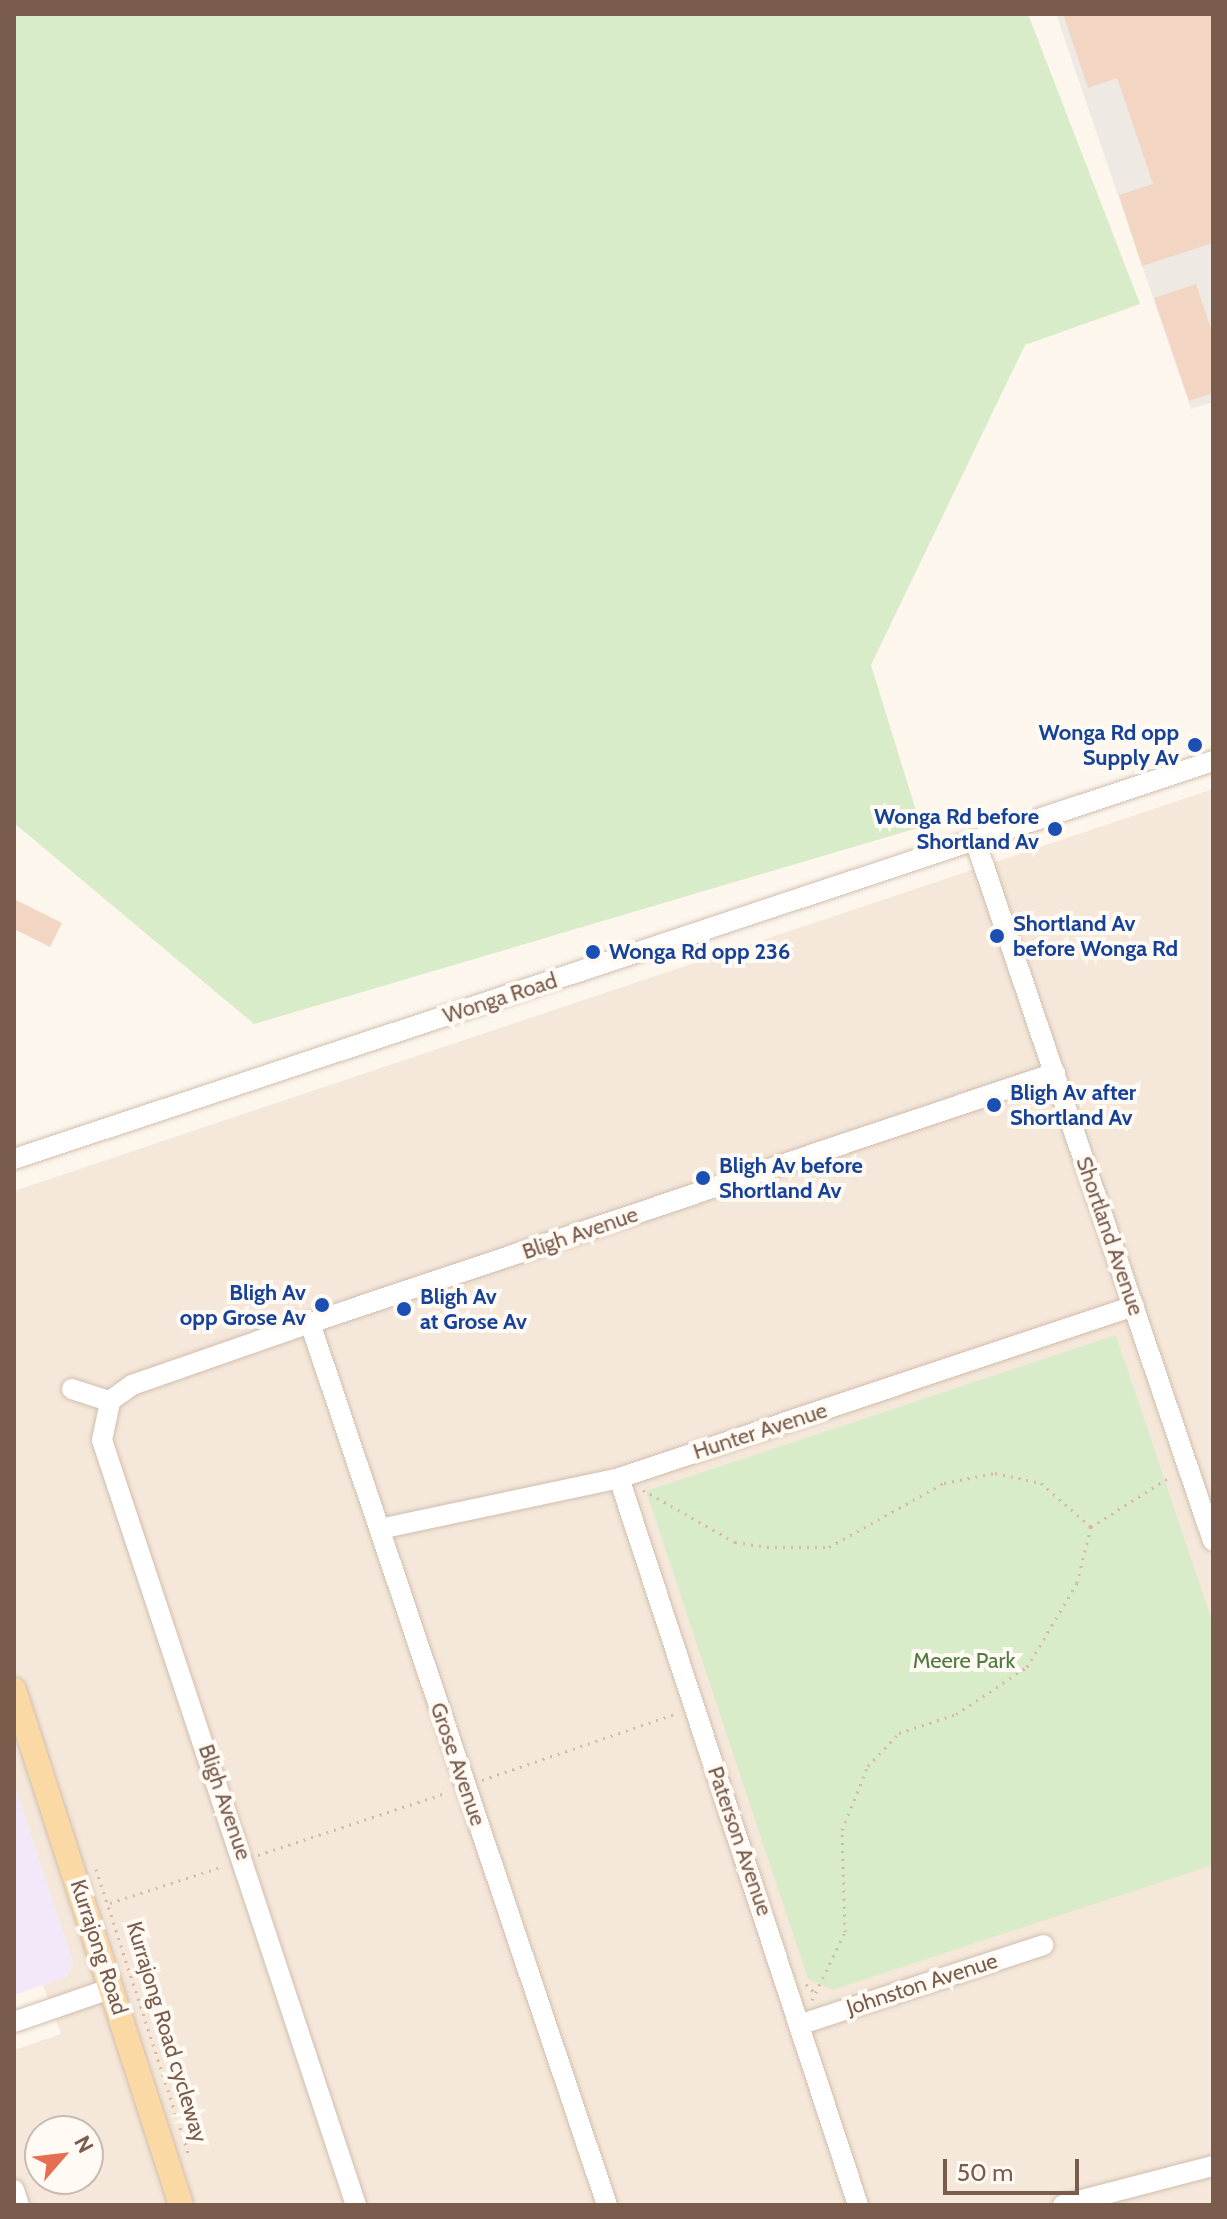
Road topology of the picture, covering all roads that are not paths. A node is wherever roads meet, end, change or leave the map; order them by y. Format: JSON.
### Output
{"nodes":[{"id":1,"x":1213,"y":761,"type":"edge"},
{"id":2,"x":975,"y":840,"type":"junction"},
{"id":3,"x":1055,"y":1073,"type":"junction"},
{"id":4,"x":14,"y":1159,"type":"edge"},
{"id":5,"x":1134,"y":1306,"type":"junction"},
{"id":6,"x":310,"y":1323,"type":"junction"},
{"id":7,"x":72,"y":1389,"type":"dead end"},
{"id":8,"x":110,"y":1401,"type":"junction"},
{"id":9,"x":619,"y":1478,"type":"junction"},
{"id":10,"x":380,"y":1529,"type":"junction"},
{"id":11,"x":1213,"y":1541,"type":"edge"},
{"id":12,"x":14,"y":1690,"type":"edge"},
{"id":13,"x":1043,"y":1945,"type":"dead end"},
{"id":14,"x":112,"y":1988,"type":"junction"},
{"id":15,"x":14,"y":2022,"type":"edge"},
{"id":16,"x":802,"y":2024,"type":"junction"},
{"id":17,"x":1213,"y":2166,"type":"edge"},
{"id":18,"x":14,"y":2190,"type":"edge"},
{"id":19,"x":19,"y":2205,"type":"edge"},
{"id":20,"x":181,"y":2205,"type":"edge"},
{"id":21,"x":356,"y":2205,"type":"edge"},
{"id":22,"x":607,"y":2205,"type":"edge"},
{"id":23,"x":858,"y":2205,"type":"edge"},
{"id":24,"x":1063,"y":2205,"type":"edge"}],
"edges":[{"from":1,"to":2,"type":"street","name":"Wonga Road"},
{"from":2,"to":3,"type":"street","name":"Shortland Avenue"},
{"from":2,"to":4,"type":"street","name":"Wonga Road"},
{"from":3,"to":5,"type":"street","name":"Shortland Avenue"},
{"from":3,"to":6,"type":"street","name":"Bligh Avenue"},
{"from":5,"to":9,"type":"street","name":"Hunter Avenue"},
{"from":5,"to":11,"type":"street","name":"Shortland Avenue"},
{"from":6,"to":8,"type":"street","name":"Bligh Avenue"},
{"from":6,"to":10,"type":"street","name":"Grose Avenue"},
{"from":7,"to":8,"type":"street"},
{"from":8,"to":21,"type":"street","name":"Bligh Avenue"},
{"from":9,"to":10,"type":"street","name":"Hunter Avenue"},
{"from":9,"to":16,"type":"street","name":"Paterson Avenue"},
{"from":10,"to":22,"type":"street","name":"Grose Avenue"},
{"from":12,"to":14,"type":"main road","name":"Kurrajong Road"},
{"from":13,"to":16,"type":"street","name":"Johnston Avenue"},
{"from":14,"to":15,"type":"street"},
{"from":14,"to":20,"type":"main road","name":"Kurrajong Road"},
{"from":16,"to":23,"type":"street","name":"Paterson Avenue"},
{"from":17,"to":24,"type":"street"},
{"from":18,"to":19,"type":"street"}]}
